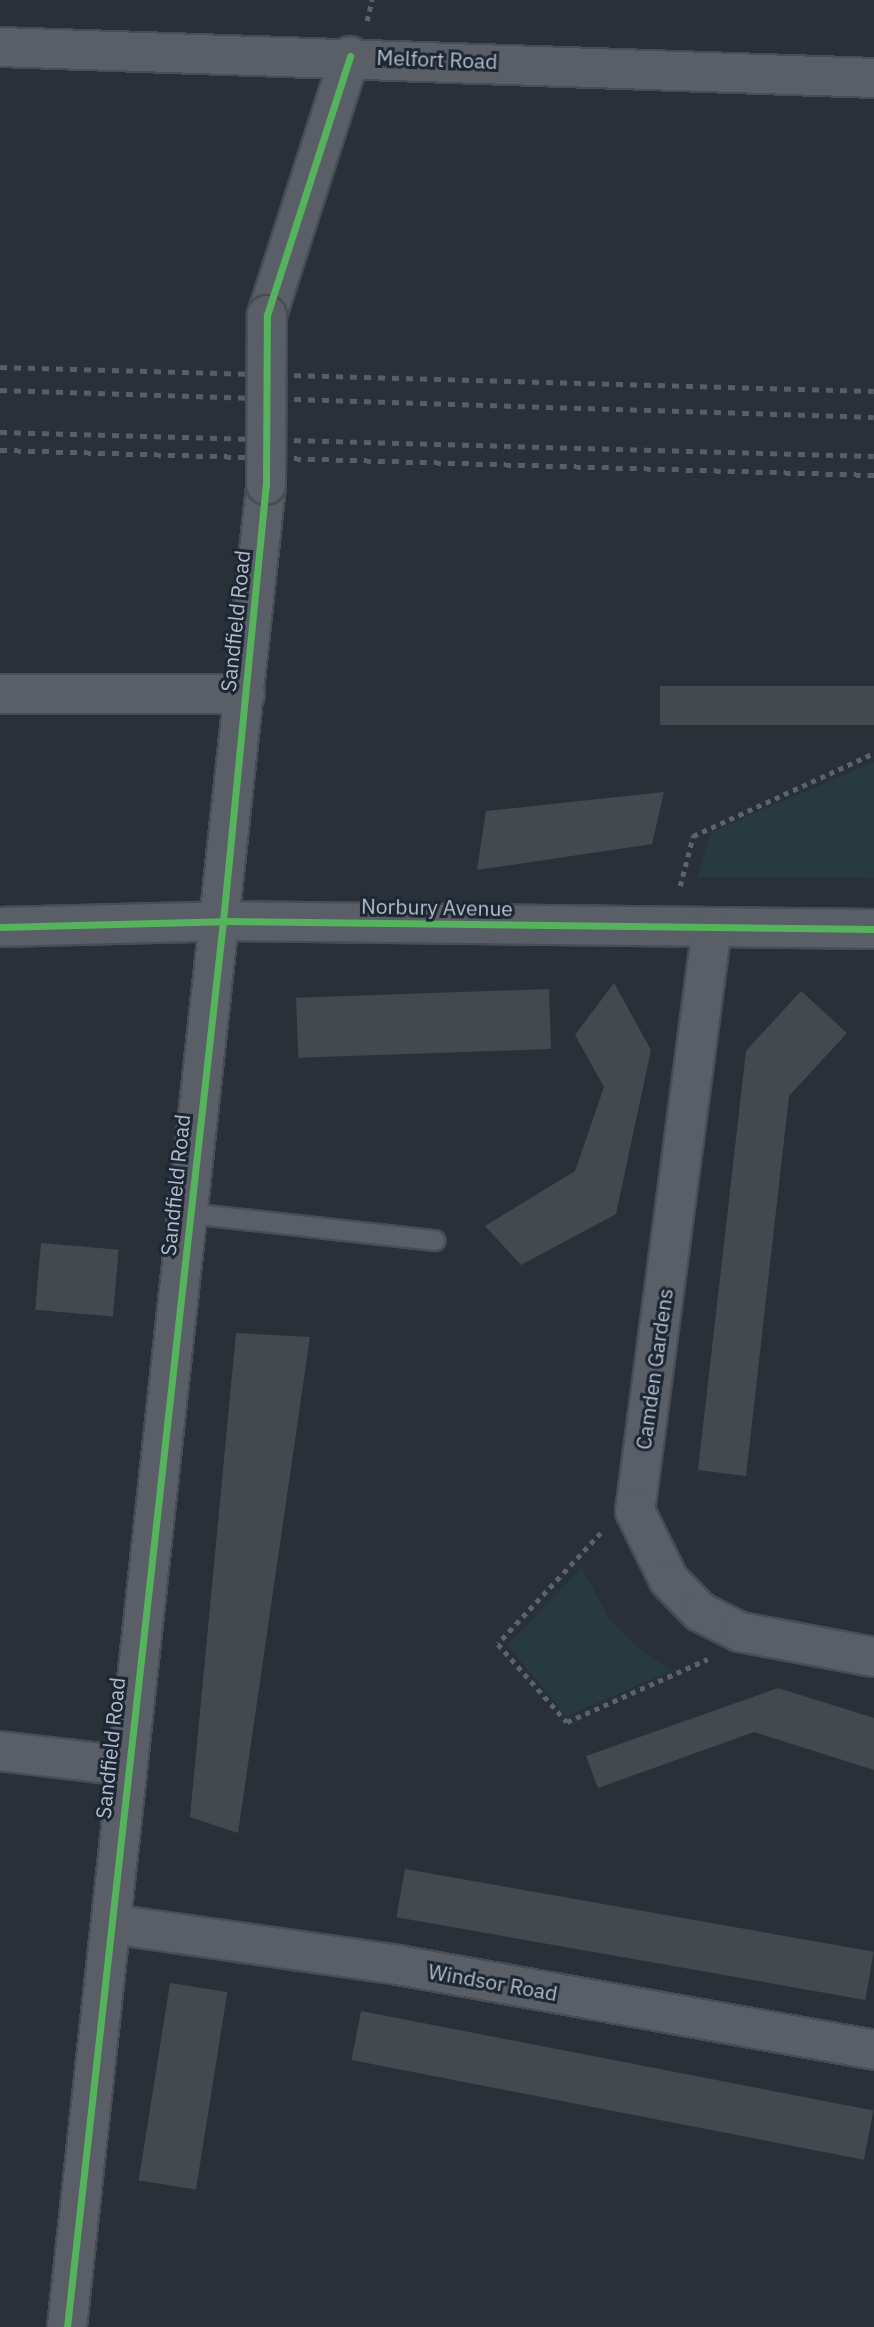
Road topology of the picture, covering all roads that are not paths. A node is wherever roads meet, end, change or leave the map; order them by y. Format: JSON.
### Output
{"nodes":[{"id":1,"x":0,"y":47,"type":"edge"},
{"id":2,"x":350,"y":57,"type":"junction"},
{"id":3,"x":874,"y":78,"type":"edge"},
{"id":4,"x":0,"y":694,"type":"edge"},
{"id":5,"x":245,"y":694,"type":"junction"},
{"id":6,"x":223,"y":921,"type":"junction"},
{"id":7,"x":0,"y":927,"type":"edge"},
{"id":8,"x":712,"y":927,"type":"junction"},
{"id":9,"x":874,"y":929,"type":"edge"},
{"id":10,"x":189,"y":1213,"type":"junction"},
{"id":11,"x":435,"y":1240,"type":"dead end"},
{"id":12,"x":874,"y":1657,"type":"edge"},
{"id":13,"x":0,"y":1751,"type":"edge"},
{"id":14,"x":125,"y":1766,"type":"junction"},
{"id":15,"x":111,"y":1924,"type":"junction"},
{"id":16,"x":874,"y":2050,"type":"edge"},
{"id":17,"x":67,"y":2327,"type":"edge"}],
"edges":[{"from":1,"to":2,"type":"street","name":"Melfort Road"},
{"from":2,"to":3,"type":"street","name":"Melfort Road"},
{"from":2,"to":5,"type":"street","name":"Sandfield Road","bridge":true},
{"from":4,"to":5,"type":"street"},
{"from":5,"to":6,"type":"street","name":"Sandfield Road"},
{"from":6,"to":7,"type":"street","name":"Norbury Avenue"},
{"from":6,"to":8,"type":"street","name":"Norbury Avenue"},
{"from":6,"to":10,"type":"street","name":"Sandfield Road"},
{"from":8,"to":9,"type":"street","name":"Norbury Avenue"},
{"from":8,"to":12,"type":"street","name":"Camden Gardens"},
{"from":10,"to":11,"type":"lane"},
{"from":10,"to":14,"type":"street","name":"Sandfield Road"},
{"from":13,"to":14,"type":"street"},
{"from":14,"to":15,"type":"street","name":"Sandfield Road"},
{"from":15,"to":16,"type":"street","name":"Windsor Road"},
{"from":15,"to":17,"type":"street","name":"Sandfield Road"}]}
